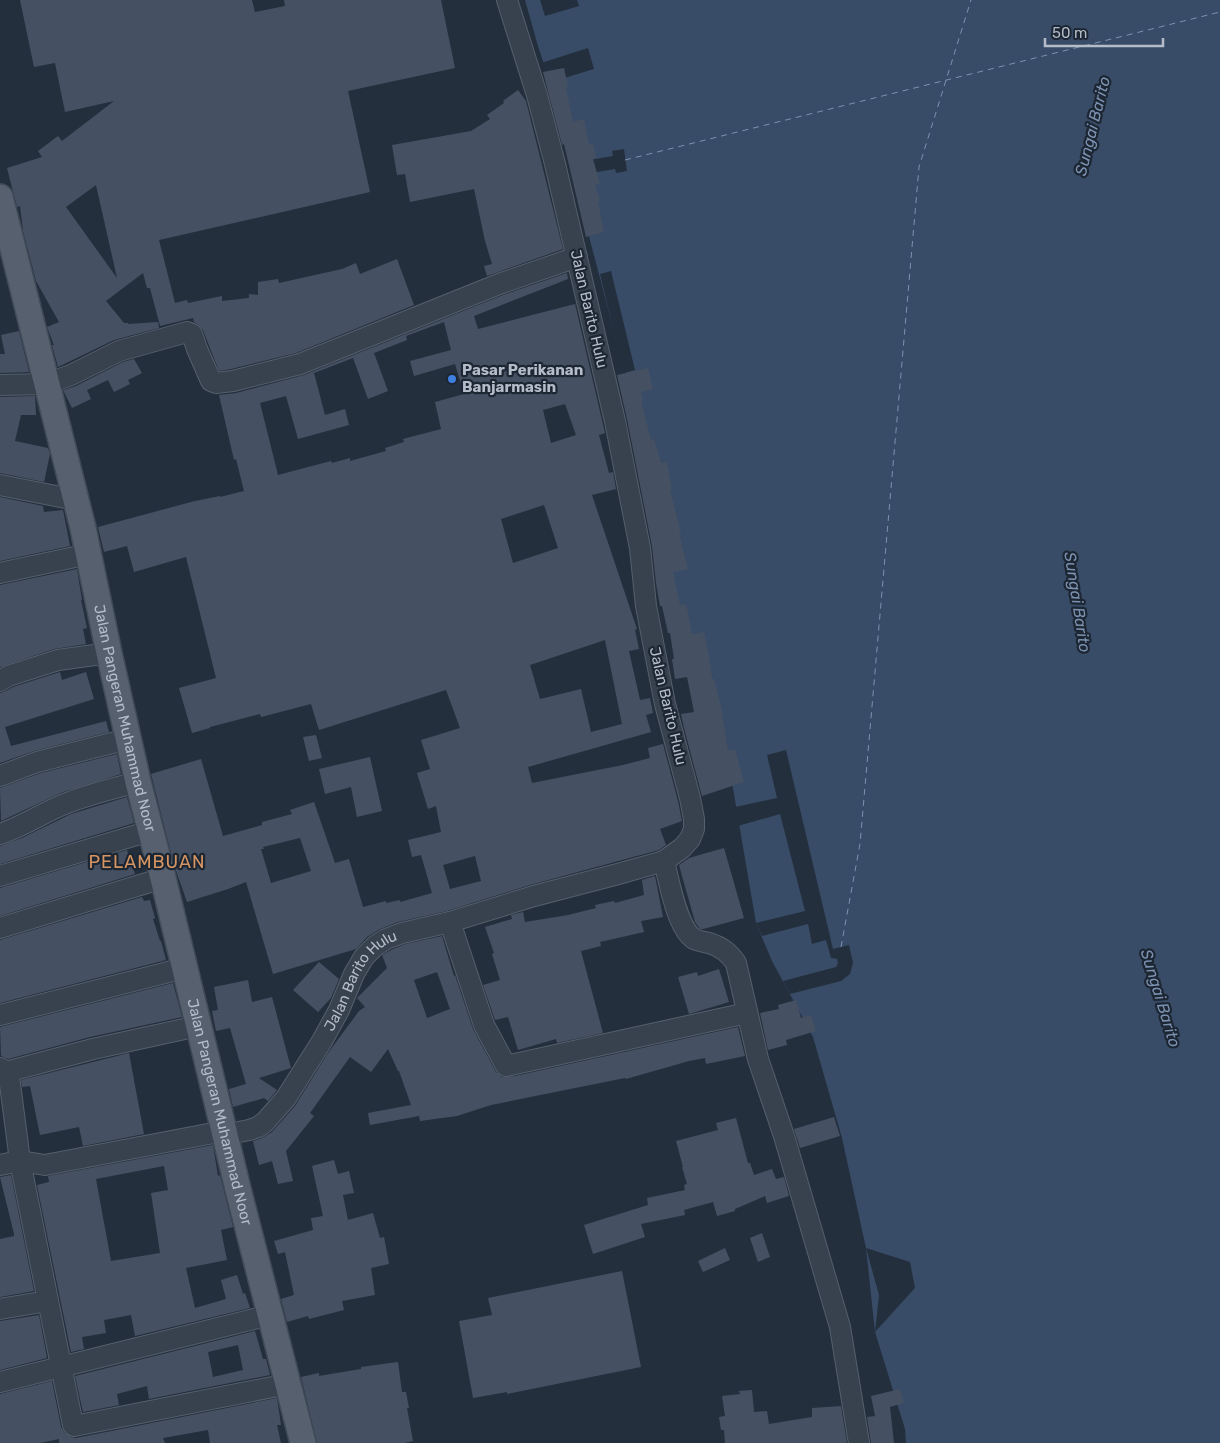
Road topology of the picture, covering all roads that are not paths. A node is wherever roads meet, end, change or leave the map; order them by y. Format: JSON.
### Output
{"nodes":[{"id":1,"x":507,"y":0,"type":"edge"},
{"id":2,"x":0,"y":197,"type":"edge"},
{"id":3,"x":577,"y":257,"type":"junction"},
{"id":4,"x":46,"y":384,"type":"junction"},
{"id":5,"x":0,"y":385,"type":"edge"},
{"id":6,"x":0,"y":485,"type":"edge"},
{"id":7,"x":76,"y":500,"type":"junction"},
{"id":8,"x":89,"y":554,"type":"junction"},
{"id":9,"x":0,"y":573,"type":"edge"},
{"id":10,"x":109,"y":653,"type":"junction"},
{"id":11,"x":0,"y":681,"type":"edge"},
{"id":12,"x":128,"y":739,"type":"junction"},
{"id":13,"x":0,"y":776,"type":"edge"},
{"id":14,"x":138,"y":782,"type":"junction"},
{"id":15,"x":150,"y":831,"type":"junction"},
{"id":16,"x":0,"y":834,"type":"edge"},
{"id":17,"x":664,"y":861,"type":"junction"},
{"id":18,"x":0,"y":876,"type":"edge"},
{"id":19,"x":163,"y":878,"type":"junction"},
{"id":20,"x":450,"y":922,"type":"junction"},
{"id":21,"x":0,"y":928,"type":"edge"},
{"id":22,"x":184,"y":968,"type":"junction"},
{"id":23,"x":747,"y":1013,"type":"junction"},
{"id":24,"x":0,"y":1015,"type":"edge"},
{"id":25,"x":198,"y":1026,"type":"junction"},
{"id":26,"x":3,"y":1070,"type":"edge"},
{"id":27,"x":224,"y":1133,"type":"junction"},
{"id":28,"x":20,"y":1161,"type":"junction"},
{"id":29,"x":0,"y":1165,"type":"edge"},
{"id":30,"x":48,"y":1301,"type":"junction"},
{"id":31,"x":0,"y":1309,"type":"edge"},
{"id":32,"x":270,"y":1315,"type":"junction"},
{"id":33,"x":62,"y":1367,"type":"junction"},
{"id":34,"x":0,"y":1382,"type":"edge"},
{"id":35,"x":288,"y":1384,"type":"junction"},
{"id":36,"x":304,"y":1443,"type":"edge"},
{"id":37,"x":859,"y":1443,"type":"edge"}],
"edges":[{"from":1,"to":3,"type":"street","name":"Jalan Barito Hulu"},
{"from":2,"to":4,"type":"main road","name":"Jalan Pangeran Muhammad Noor"},
{"from":3,"to":4,"type":"street"},
{"from":3,"to":17,"type":"street","name":"Jalan Barito Hulu"},
{"from":4,"to":5,"type":"street"},
{"from":4,"to":7,"type":"main road","name":"Jalan Pangeran Muhammad Noor"},
{"from":6,"to":7,"type":"street"},
{"from":7,"to":8,"type":"main road","name":"Jalan Pangeran Muhammad Noor"},
{"from":8,"to":9,"type":"street"},
{"from":8,"to":10,"type":"main road","name":"Jalan Pangeran Muhammad Noor"},
{"from":10,"to":11,"type":"street"},
{"from":10,"to":12,"type":"main road","name":"Jalan Pangeran Muhammad Noor"},
{"from":12,"to":13,"type":"street"},
{"from":12,"to":14,"type":"main road","name":"Jalan Pangeran Muhammad Noor"},
{"from":14,"to":15,"type":"main road","name":"Jalan Pangeran Muhammad Noor"},
{"from":14,"to":16,"type":"street"},
{"from":15,"to":18,"type":"street"},
{"from":15,"to":19,"type":"main road","name":"Jalan Pangeran Muhammad Noor"},
{"from":17,"to":20,"type":"street","name":"Jalan Barito Hulu"},
{"from":17,"to":23,"type":"street"},
{"from":19,"to":21,"type":"street"},
{"from":19,"to":22,"type":"main road","name":"Jalan Pangeran Muhammad Noor"},
{"from":20,"to":23,"type":"street"},
{"from":20,"to":27,"type":"street","name":"Jalan Barito Hulu"},
{"from":22,"to":24,"type":"street"},
{"from":22,"to":25,"type":"main road","name":"Jalan Pangeran Muhammad Noor"},
{"from":23,"to":37,"type":"street"},
{"from":25,"to":26,"type":"street"},
{"from":25,"to":27,"type":"main road","name":"Jalan Pangeran Muhammad Noor"},
{"from":26,"to":28,"type":"street"},
{"from":27,"to":28,"type":"street","name":"Jalan Barito Hulu"},
{"from":27,"to":32,"type":"main road","name":"Jalan Pangeran Muhammad Noor"},
{"from":28,"to":29,"type":"street","name":"Jalan Barito Hulu"},
{"from":28,"to":30,"type":"street"},
{"from":30,"to":31,"type":"street"},
{"from":30,"to":33,"type":"street"},
{"from":32,"to":33,"type":"street"},
{"from":32,"to":35,"type":"main road","name":"Jalan Pangeran Muhammad Noor"},
{"from":33,"to":34,"type":"street"},
{"from":33,"to":35,"type":"street"},
{"from":35,"to":36,"type":"main road","name":"Jalan Pangeran Muhammad Noor"}]}
